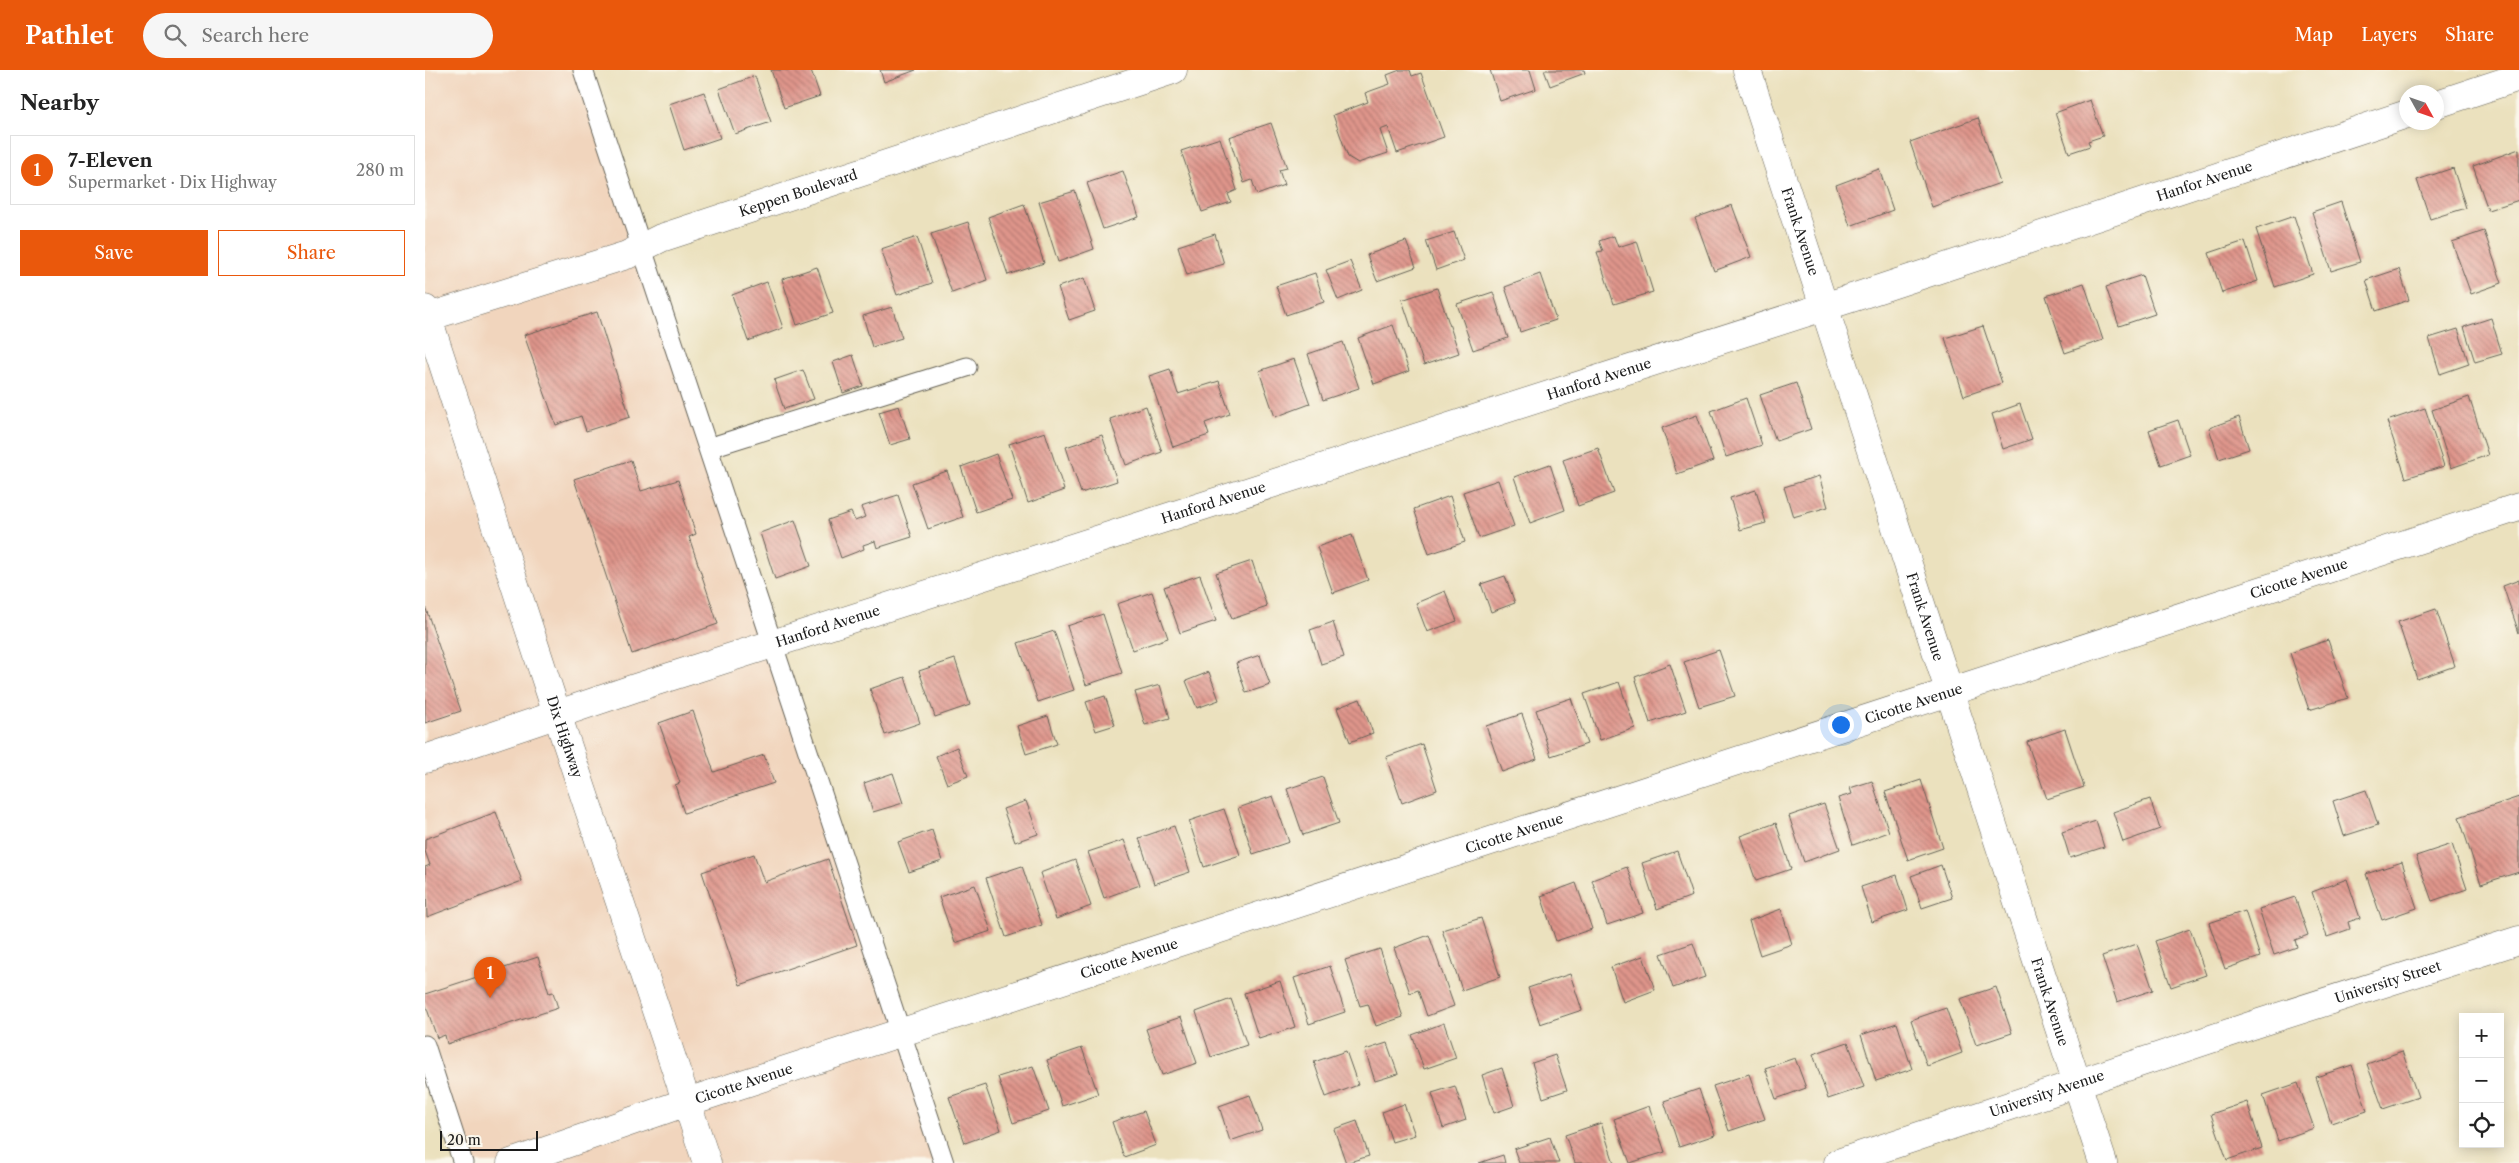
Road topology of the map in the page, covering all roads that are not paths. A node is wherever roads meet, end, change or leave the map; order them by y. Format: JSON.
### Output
{"nodes":[{"id":1,"x":583,"y":70,"type":"edge"},
{"id":2,"x":1173,"y":70,"type":"edge"},
{"id":3,"x":1747,"y":70,"type":"edge"},
{"id":4,"x":2519,"y":77,"type":"edge"},
{"id":5,"x":2444,"y":102,"type":"edge"},
{"id":6,"x":2399,"y":117,"type":"edge"},
{"id":7,"x":642,"y":247,"type":"junction"},
{"id":8,"x":2002,"y":247,"type":"joint"},
{"id":9,"x":1826,"y":306,"type":"junction"},
{"id":10,"x":426,"y":315,"type":"edge"},
{"id":11,"x":967,"y":367,"type":"dead end"},
{"id":12,"x":708,"y":448,"type":"junction"},
{"id":13,"x":2519,"y":507,"type":"edge"},
{"id":14,"x":771,"y":645,"type":"junction"},
{"id":15,"x":1948,"y":694,"type":"junction"},
{"id":16,"x":557,"y":714,"type":"junction"},
{"id":17,"x":425,"y":759,"type":"edge"},
{"id":18,"x":2519,"y":940,"type":"edge"},
{"id":19,"x":2256,"y":1024,"type":"joint"},
{"id":20,"x":902,"y":1032,"type":"junction"},
{"id":21,"x":425,"y":1045,"type":"edge"},
{"id":22,"x":2076,"y":1085,"type":"junction"},
{"id":23,"x":687,"y":1102,"type":"junction"},
{"id":24,"x":463,"y":1163,"type":"edge"},
{"id":25,"x":511,"y":1163,"type":"edge"},
{"id":26,"x":707,"y":1163,"type":"edge"},
{"id":27,"x":944,"y":1163,"type":"edge"},
{"id":28,"x":1838,"y":1163,"type":"edge"},
{"id":29,"x":2103,"y":1163,"type":"edge"}],
"edges":[{"from":1,"to":7,"type":"lane"},
{"from":2,"to":7,"type":"street","name":"Keppen Boulevard"},
{"from":3,"to":9,"type":"street","name":"Frank Avenue"},
{"from":4,"to":5,"type":"street"},
{"from":6,"to":8,"type":"street","name":"Hanfor Avenue"},
{"from":7,"to":10,"type":"street","name":"Keppen Boulevard"},
{"from":7,"to":12,"type":"lane"},
{"from":8,"to":9,"type":"street","name":"Hanford Avenue"},
{"from":9,"to":14,"type":"street","name":"Hanford Avenue"},
{"from":9,"to":15,"type":"street","name":"Frank Avenue"},
{"from":10,"to":16,"type":"street","name":"Dix Highway"},
{"from":11,"to":12,"type":"lane"},
{"from":12,"to":14,"type":"lane"},
{"from":13,"to":15,"type":"street","name":"Cicotte Avenue"},
{"from":14,"to":16,"type":"street","name":"Hanford Avenue"},
{"from":14,"to":20,"type":"lane"},
{"from":15,"to":20,"type":"street","name":"Cicotte Avenue"},
{"from":15,"to":22,"type":"street","name":"Frank Avenue"},
{"from":16,"to":17,"type":"street","name":"Hanford Avenue"},
{"from":16,"to":23,"type":"street","name":"Dix Highway"},
{"from":18,"to":19,"type":"street","name":"University Street"},
{"from":19,"to":22,"type":"street","name":"University Avenue"},
{"from":20,"to":23,"type":"street","name":"Cicotte Avenue"},
{"from":20,"to":27,"type":"lane"},
{"from":21,"to":24,"type":"lane"},
{"from":22,"to":28,"type":"street","name":"University Avenue"},
{"from":22,"to":29,"type":"street","name":"Frank Avenue"},
{"from":23,"to":25,"type":"street","name":"Cicotte Avenue"},
{"from":23,"to":26,"type":"street","name":"Dix Highway"}]}
